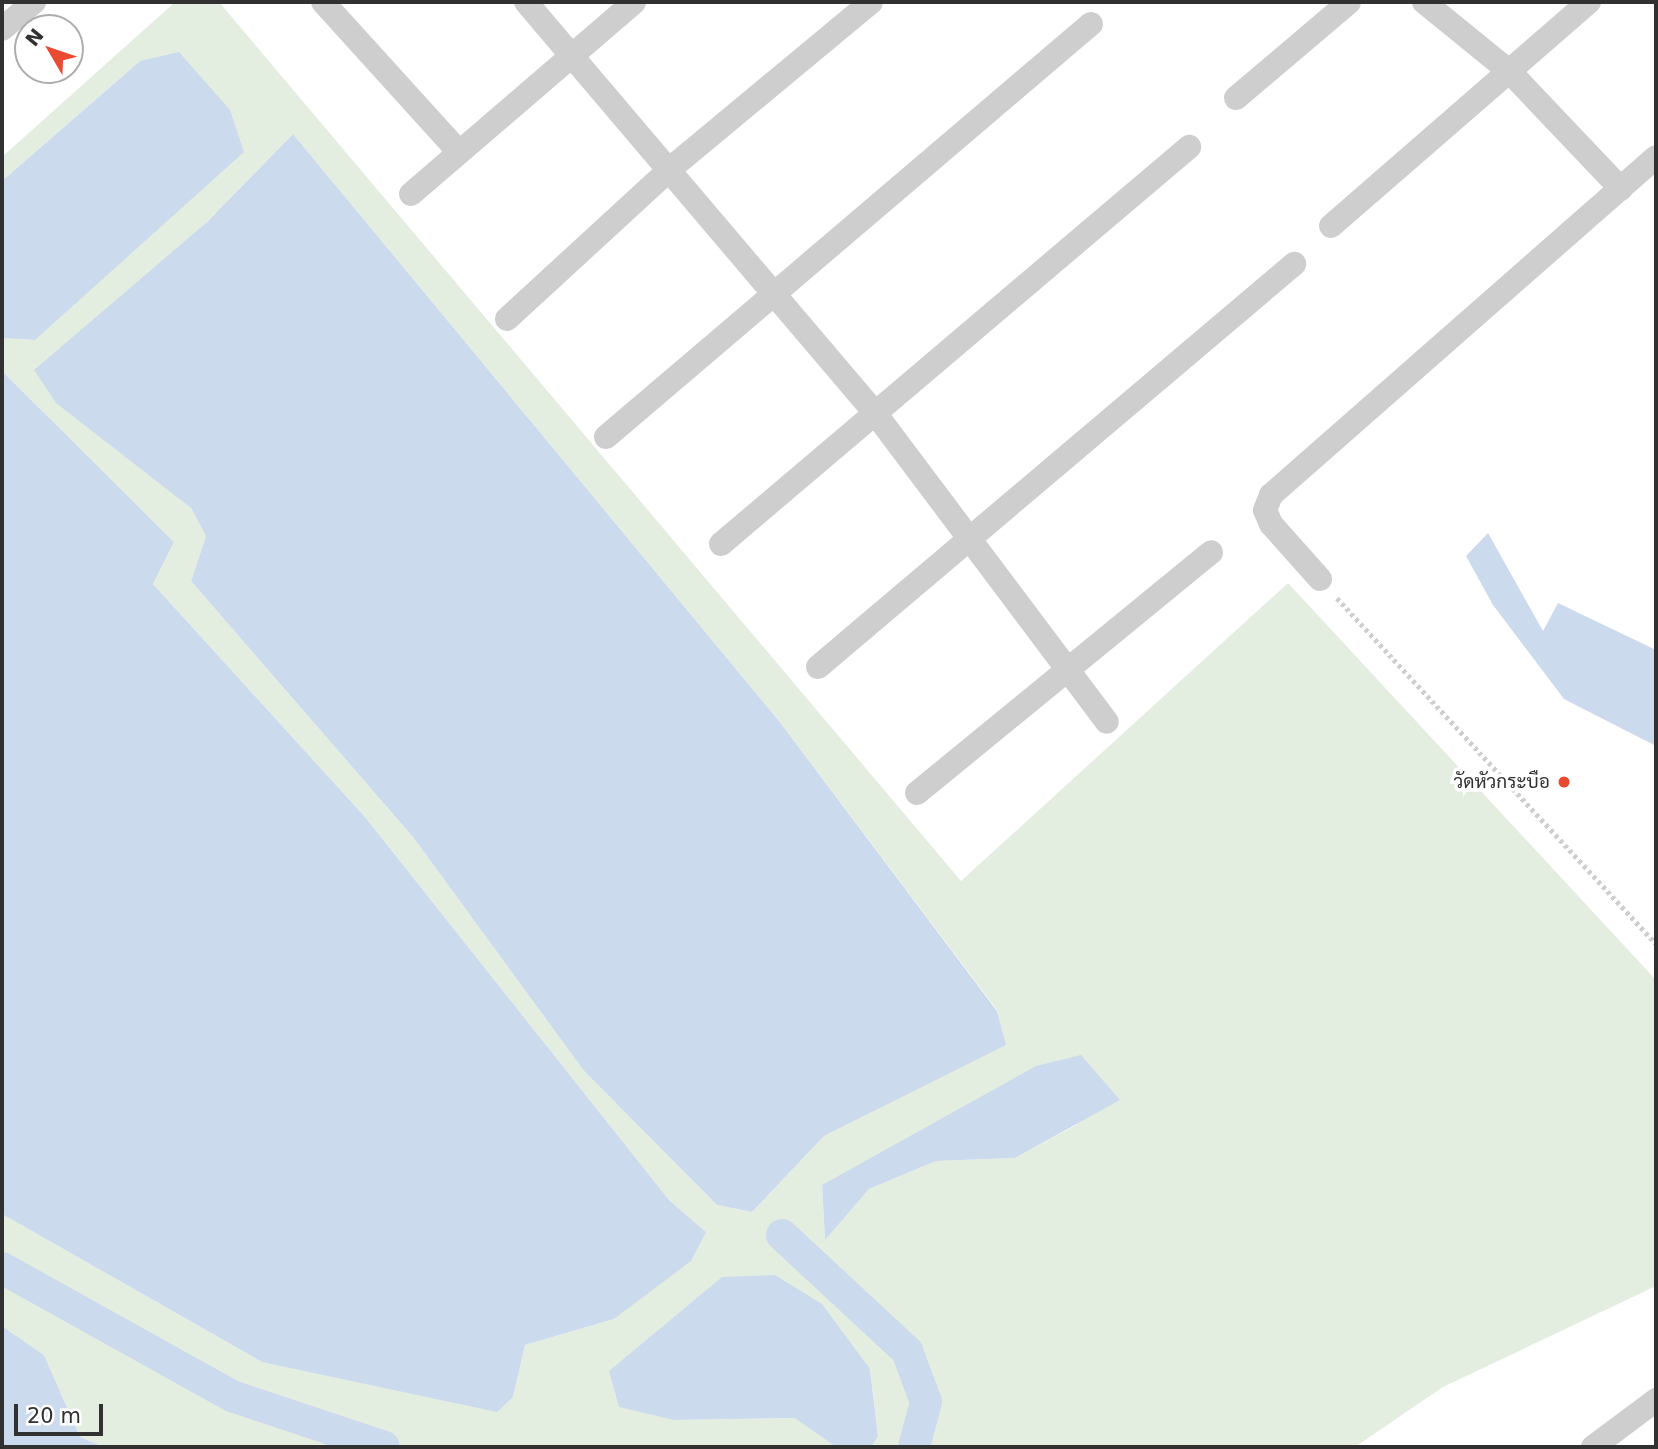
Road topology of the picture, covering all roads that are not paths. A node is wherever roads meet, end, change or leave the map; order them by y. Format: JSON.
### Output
{"nodes":[{"id":1,"x":33,"y":2,"type":"edge"},
{"id":2,"x":323,"y":2,"type":"edge"},
{"id":3,"x":526,"y":2,"type":"edge"},
{"id":4,"x":634,"y":2,"type":"edge"},
{"id":5,"x":871,"y":2,"type":"edge"},
{"id":6,"x":1349,"y":2,"type":"edge"},
{"id":7,"x":1424,"y":2,"type":"edge"},
{"id":8,"x":1589,"y":2,"type":"edge"},
{"id":9,"x":1091,"y":24,"type":"dead end"},
{"id":10,"x":2,"y":29,"type":"edge"},
{"id":11,"x":573,"y":52,"type":"junction"},
{"id":12,"x":1510,"y":72,"type":"junction"},
{"id":13,"x":1236,"y":98,"type":"dead end"},
{"id":14,"x":1189,"y":146,"type":"dead end"},
{"id":15,"x":458,"y":150,"type":"junction"},
{"id":16,"x":1656,"y":157,"type":"edge"},
{"id":17,"x":670,"y":169,"type":"junction"},
{"id":18,"x":1621,"y":189,"type":"junction"},
{"id":19,"x":411,"y":194,"type":"dead end"},
{"id":20,"x":1331,"y":226,"type":"dead end"},
{"id":21,"x":1294,"y":264,"type":"dead end"},
{"id":22,"x":775,"y":292,"type":"junction"},
{"id":23,"x":507,"y":320,"type":"dead end"},
{"id":24,"x":875,"y":413,"type":"junction"},
{"id":25,"x":606,"y":437,"type":"dead end"},
{"id":26,"x":721,"y":544,"type":"dead end"},
{"id":27,"x":968,"y":544,"type":"junction"},
{"id":28,"x":1211,"y":552,"type":"dead end"},
{"id":29,"x":1320,"y":579,"type":"road end"},
{"id":30,"x":818,"y":667,"type":"dead end"},
{"id":31,"x":1067,"y":668,"type":"junction"},
{"id":32,"x":1107,"y":722,"type":"dead end"},
{"id":33,"x":918,"y":793,"type":"dead end"},
{"id":34,"x":1656,"y":1400,"type":"edge"},
{"id":35,"x":1602,"y":1445,"type":"edge"}],
"edges":[{"from":1,"to":10,"type":"street"},
{"from":2,"to":15,"type":"street"},
{"from":3,"to":11,"type":"street"},
{"from":4,"to":11,"type":"street"},
{"from":5,"to":17,"type":"street"},
{"from":6,"to":13,"type":"street"},
{"from":7,"to":12,"type":"street"},
{"from":8,"to":12,"type":"street"},
{"from":9,"to":22,"type":"street"},
{"from":11,"to":15,"type":"street"},
{"from":11,"to":17,"type":"street"},
{"from":12,"to":18,"type":"street"},
{"from":12,"to":20,"type":"street"},
{"from":14,"to":24,"type":"street"},
{"from":15,"to":19,"type":"street"},
{"from":16,"to":18,"type":"street"},
{"from":17,"to":22,"type":"street"},
{"from":17,"to":23,"type":"street"},
{"from":18,"to":29,"type":"street"},
{"from":21,"to":27,"type":"street"},
{"from":22,"to":24,"type":"street"},
{"from":22,"to":25,"type":"street"},
{"from":24,"to":26,"type":"street"},
{"from":24,"to":27,"type":"street"},
{"from":27,"to":30,"type":"street"},
{"from":27,"to":31,"type":"street"},
{"from":28,"to":31,"type":"street"},
{"from":31,"to":32,"type":"street"},
{"from":31,"to":33,"type":"street"},
{"from":34,"to":35,"type":"street"}]}
